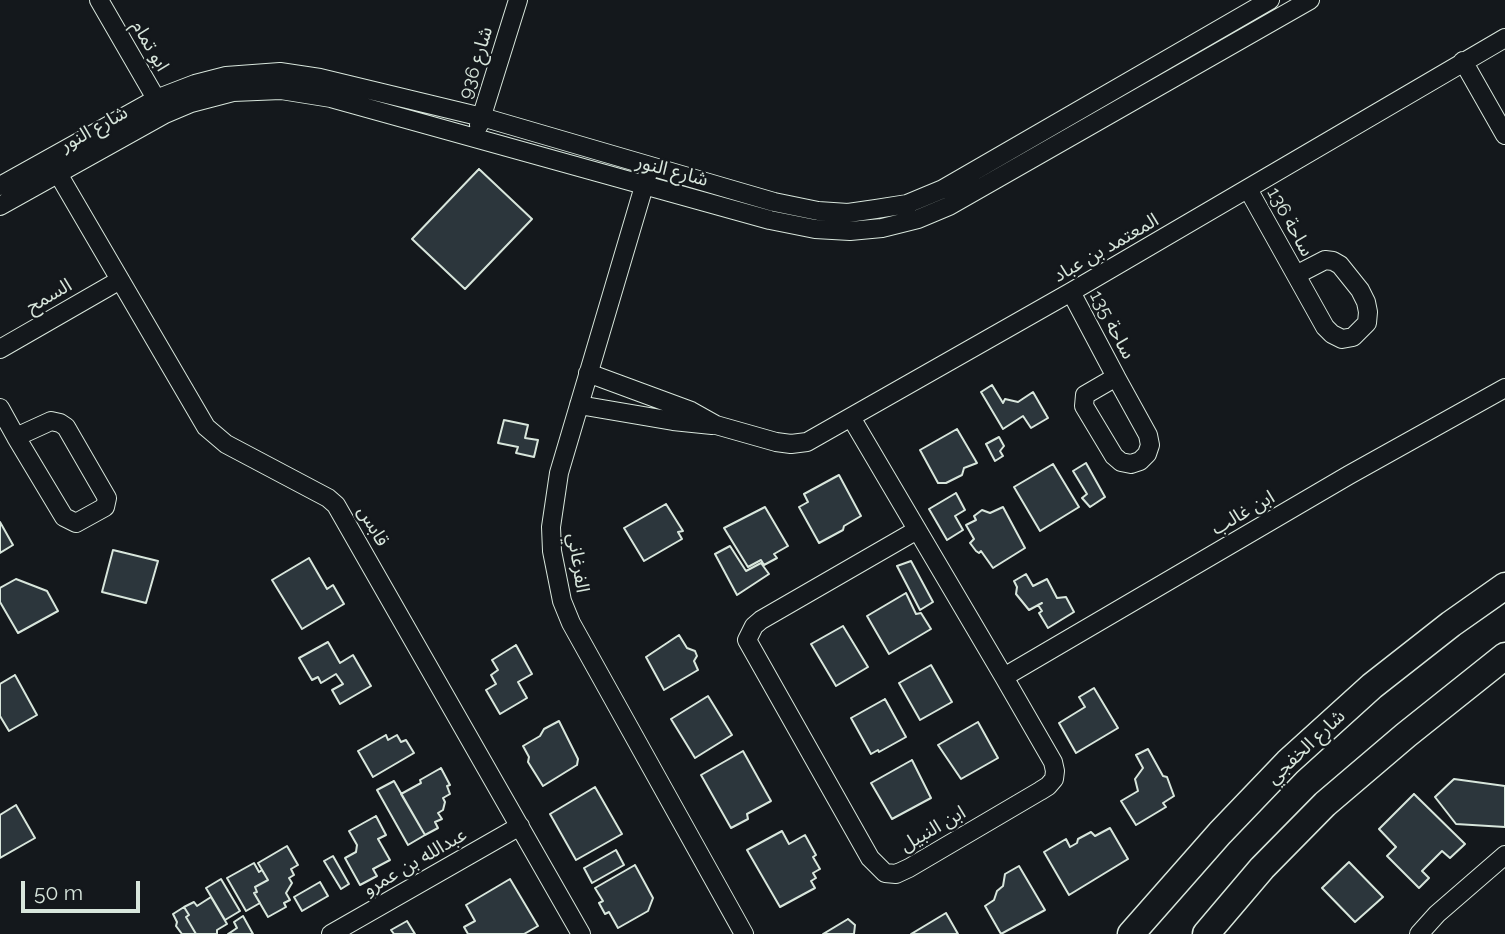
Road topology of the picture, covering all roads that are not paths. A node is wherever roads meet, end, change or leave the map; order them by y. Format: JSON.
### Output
{"nodes":[{"id":1,"x":99,"y":0,"type":"edge"},
{"id":2,"x":518,"y":0,"type":"edge"},
{"id":3,"x":1270,"y":0,"type":"edge"},
{"id":4,"x":1310,"y":0,"type":"edge"},
{"id":5,"x":1227,"y":24,"type":"junction"},
{"id":6,"x":1505,"y":38,"type":"edge"},
{"id":7,"x":1238,"y":41,"type":"junction"},
{"id":8,"x":1463,"y":61,"type":"junction"},
{"id":9,"x":160,"y":106,"type":"junction"},
{"id":10,"x":482,"y":117,"type":"junction"},
{"id":11,"x":1505,"y":135,"type":"edge"},
{"id":12,"x":474,"y":138,"type":"junction"},
{"id":13,"x":53,"y":166,"type":"junction"},
{"id":14,"x":650,"y":166,"type":"junction"},
{"id":15,"x":645,"y":185,"type":"junction"},
{"id":16,"x":0,"y":186,"type":"edge"},
{"id":17,"x":1248,"y":189,"type":"junction"},
{"id":18,"x":0,"y":206,"type":"edge"},
{"id":19,"x":1296,"y":275,"type":"junction"},
{"id":20,"x":120,"y":280,"type":"junction"},
{"id":21,"x":1071,"y":292,"type":"junction"},
{"id":22,"x":0,"y":349,"type":"edge"},
{"id":23,"x":588,"y":373,"type":"junction"},
{"id":24,"x":1116,"y":377,"type":"junction"},
{"id":25,"x":1505,"y":388,"type":"edge"},
{"id":26,"x":579,"y":405,"type":"junction"},
{"id":27,"x":0,"y":408,"type":"edge"},
{"id":28,"x":852,"y":419,"type":"junction"},
{"id":29,"x":716,"y":425,"type":"junction"},
{"id":30,"x":16,"y":437,"type":"junction"},
{"id":31,"x":917,"y":530,"type":"junction"},
{"id":32,"x":1505,"y":586,"type":"edge"},
{"id":33,"x":1505,"y":656,"type":"edge"},
{"id":34,"x":1004,"y":677,"type":"junction"},
{"id":35,"x":520,"y":826,"type":"junction"},
{"id":36,"x":1505,"y":855,"type":"edge"},
{"id":37,"x":736,"y":931,"type":"edge"},
{"id":38,"x":331,"y":934,"type":"edge"},
{"id":39,"x":581,"y":934,"type":"edge"},
{"id":40,"x":1131,"y":934,"type":"edge"},
{"id":41,"x":1206,"y":934,"type":"edge"},
{"id":42,"x":1419,"y":934,"type":"edge"}],
"edges":[{"from":1,"to":9,"type":"street","name":"ابو تمام"},
{"from":2,"to":10,"type":"street","name":"شارع 936"},
{"from":3,"to":5,"type":"street","name":"شارع النور"},
{"from":4,"to":7,"type":"street","name":"شارع النور"},
{"from":5,"to":7,"type":"street"},
{"from":5,"to":14,"type":"street","name":"شارع النور"},
{"from":6,"to":8,"type":"street","name":"المعتمد بن عباد"},
{"from":7,"to":15,"type":"street","name":"شارع النور"},
{"from":8,"to":11,"type":"street"},
{"from":8,"to":17,"type":"street","name":"المعتمد بن عباد"},
{"from":9,"to":10,"type":"street","name":"شارع النور"},
{"from":9,"to":12,"type":"street","name":"شارع النور"},
{"from":9,"to":13,"type":"street","name":"شارع النور"},
{"from":10,"to":12,"type":"street","name":"شارع 936"},
{"from":10,"to":14,"type":"street","name":"شارع النور"},
{"from":12,"to":15,"type":"street","name":"شارع النور"},
{"from":13,"to":16,"type":"street","name":"شارع النور"},
{"from":13,"to":18,"type":"street","name":"شارع النور"},
{"from":13,"to":20,"type":"street","name":"قابس"},
{"from":14,"to":15,"type":"street","name":"الفرغاني"},
{"from":15,"to":23,"type":"street","name":"الفرغاني"},
{"from":17,"to":19,"type":"street","name":"ساحة 136"},
{"from":17,"to":21,"type":"street","name":"المعتمد بن عباد"},
{"from":19,"to":19,"type":"street","name":"ساحة 136"},
{"from":20,"to":22,"type":"street","name":"السمح"},
{"from":20,"to":35,"type":"street","name":"قابس"},
{"from":21,"to":24,"type":"street","name":"ساحة 135"},
{"from":21,"to":28,"type":"street","name":"المعتمد بن عباد"},
{"from":23,"to":26,"type":"street","name":"الفرغاني"},
{"from":23,"to":29,"type":"street","name":"المعتمد بن عباد"},
{"from":24,"to":24,"type":"street","name":"ساحة 135"},
{"from":25,"to":34,"type":"street","name":"ابن غالب"},
{"from":26,"to":29,"type":"street","name":"المعتمد بن عباد"},
{"from":26,"to":37,"type":"street","name":"الفرغاني"},
{"from":27,"to":30,"type":"street"},
{"from":28,"to":29,"type":"street","name":"المعتمد بن عباد"},
{"from":28,"to":31,"type":"street","name":"ابن النبيل"},
{"from":30,"to":30,"type":"street"},
{"from":31,"to":34,"type":"street","name":"ابن النبيل"},
{"from":31,"to":34,"type":"street","name":"ابن النبيل"},
{"from":32,"to":40,"type":"highway","name":"شارع الخفجي"},
{"from":33,"to":41,"type":"highway"},
{"from":35,"to":38,"type":"street","name":"عبدالله بن عمرو"},
{"from":35,"to":39,"type":"street","name":"قابس"},
{"from":36,"to":42,"type":"street"}]}
